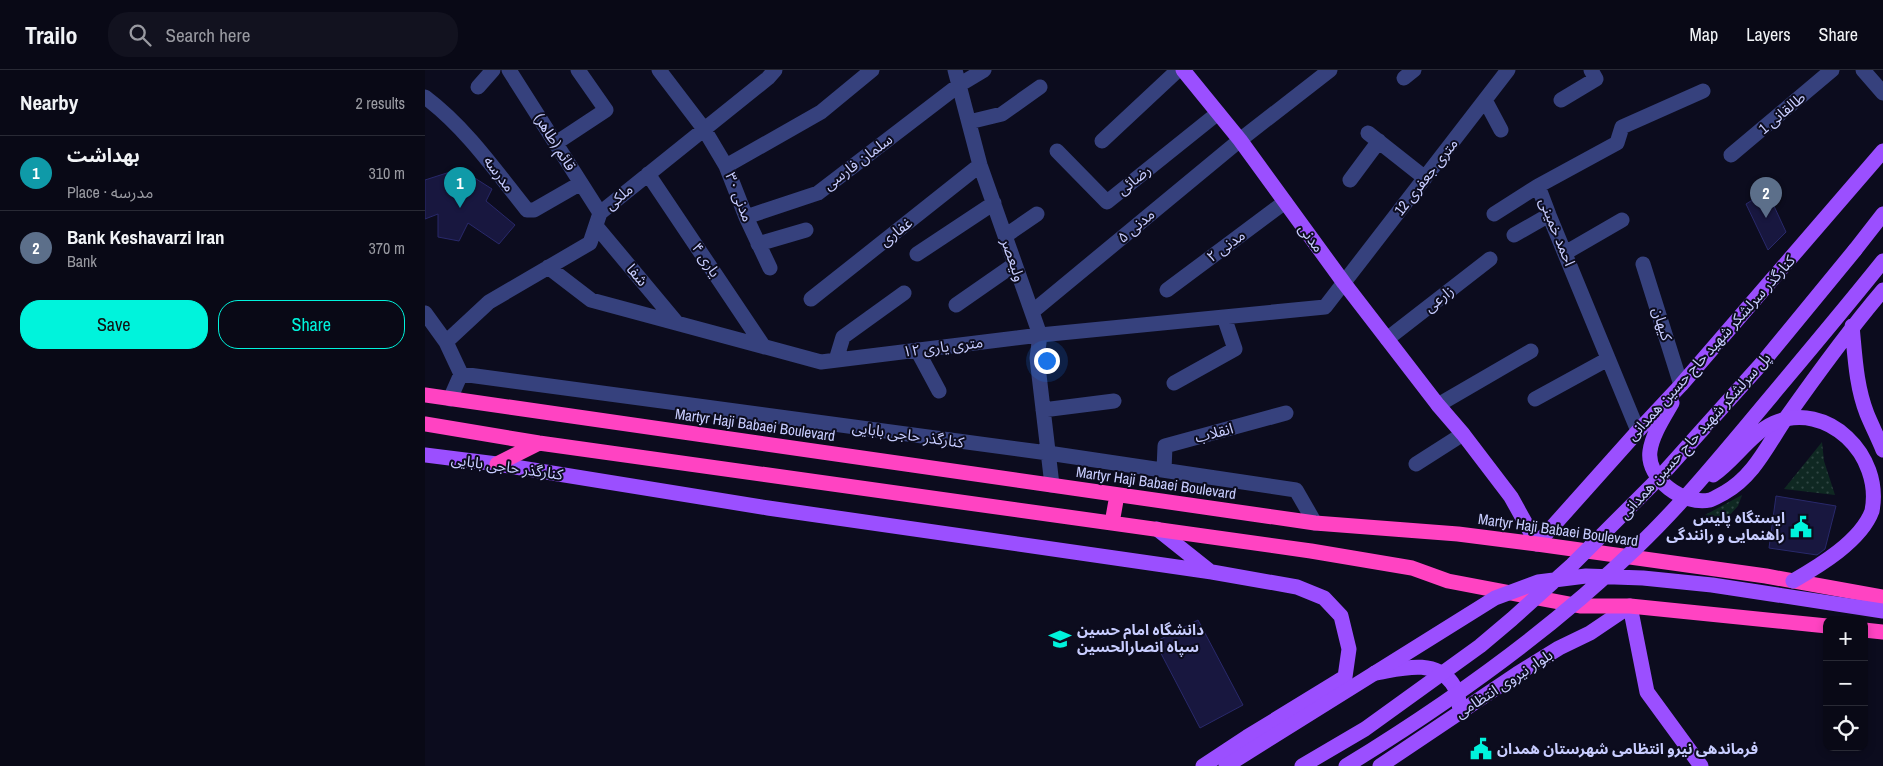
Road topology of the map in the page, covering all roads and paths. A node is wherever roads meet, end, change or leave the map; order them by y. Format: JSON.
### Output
{"nodes":[{"id":1,"x":493,"y":70,"type":"edge"},
{"id":2,"x":509,"y":70,"type":"edge"},
{"id":3,"x":578,"y":70,"type":"edge"},
{"id":4,"x":659,"y":70,"type":"edge"},
{"id":5,"x":872,"y":70,"type":"edge"},
{"id":6,"x":983,"y":70,"type":"edge"},
{"id":7,"x":1178,"y":70,"type":"edge"},
{"id":8,"x":1183,"y":70,"type":"edge"},
{"id":9,"x":1331,"y":70,"type":"edge"},
{"id":10,"x":1508,"y":70,"type":"edge"},
{"id":11,"x":1591,"y":70,"type":"edge"},
{"id":12,"x":1833,"y":70,"type":"edge"},
{"id":13,"x":1863,"y":70,"type":"edge"},
{"id":14,"x":769,"y":73,"type":"edge"},
{"id":15,"x":957,"y":77,"type":"edge"},
{"id":16,"x":478,"y":87,"type":"dead end"},
{"id":17,"x":1040,"y":87,"type":"dead end"},
{"id":18,"x":1703,"y":91,"type":"dead end"},
{"id":19,"x":1883,"y":93,"type":"edge"},
{"id":20,"x":425,"y":97,"type":"edge"},
{"id":21,"x":1485,"y":100,"type":"junction"},
{"id":22,"x":1561,"y":100,"type":"dead end"},
{"id":23,"x":1218,"y":113,"type":"junction"},
{"id":24,"x":969,"y":122,"type":"junction"},
{"id":25,"x":704,"y":129,"type":"junction"},
{"id":26,"x":1501,"y":130,"type":"dead end"},
{"id":27,"x":1240,"y":140,"type":"junction"},
{"id":28,"x":1102,"y":141,"type":"dead end"},
{"id":29,"x":556,"y":143,"type":"junction"},
{"id":30,"x":1057,"y":151,"type":"dead end"},
{"id":31,"x":1881,"y":154,"type":"edge"},
{"id":32,"x":1731,"y":155,"type":"dead end"},
{"id":33,"x":980,"y":165,"type":"junction"},
{"id":34,"x":726,"y":166,"type":"junction"},
{"id":35,"x":648,"y":174,"type":"junction"},
{"id":36,"x":1425,"y":178,"type":"junction"},
{"id":37,"x":1350,"y":180,"type":"dead end"},
{"id":38,"x":581,"y":183,"type":"junction"},
{"id":39,"x":1538,"y":186,"type":"junction"},
{"id":40,"x":1285,"y":202,"type":"junction"},
{"id":41,"x":994,"y":204,"type":"junction"},
{"id":42,"x":1037,"y":214,"type":"dead end"},
{"id":43,"x":1494,"y":214,"type":"dead end"},
{"id":44,"x":1883,"y":214,"type":"edge"},
{"id":45,"x":1549,"y":215,"type":"junction"},
{"id":46,"x":745,"y":217,"type":"junction"},
{"id":47,"x":598,"y":220,"type":"junction"},
{"id":48,"x":1622,"y":220,"type":"dead end"},
{"id":49,"x":806,"y":230,"type":"dead end"},
{"id":50,"x":1514,"y":235,"type":"dead end"},
{"id":51,"x":1005,"y":236,"type":"junction"},
{"id":52,"x":758,"y":244,"type":"junction"},
{"id":53,"x":1565,"y":253,"type":"junction"},
{"id":54,"x":917,"y":254,"type":"dead end"},
{"id":55,"x":1490,"y":259,"type":"dead end"},
{"id":56,"x":1883,"y":261,"type":"edge"},
{"id":57,"x":1015,"y":264,"type":"junction"},
{"id":58,"x":1643,"y":264,"type":"dead end"},
{"id":59,"x":548,"y":267,"type":"junction"},
{"id":60,"x":769,"y":268,"type":"dead end"},
{"id":61,"x":1344,"y":283,"type":"junction"},
{"id":62,"x":1167,"y":290,"type":"dead end"},
{"id":63,"x":1883,"y":290,"type":"edge"},
{"id":64,"x":905,"y":292,"type":"dead end"},
{"id":65,"x":811,"y":299,"type":"dead end"},
{"id":66,"x":956,"y":305,"type":"dead end"},
{"id":67,"x":1032,"y":312,"type":"junction"},
{"id":68,"x":425,"y":313,"type":"edge"},
{"id":69,"x":1224,"y":317,"type":"junction"},
{"id":70,"x":677,"y":323,"type":"junction"},
{"id":71,"x":1852,"y":326,"type":"junction"},
{"id":72,"x":1039,"y":335,"type":"junction"},
{"id":73,"x":1387,"y":339,"type":"junction"},
{"id":74,"x":446,"y":342,"type":"junction"},
{"id":75,"x":765,"y":347,"type":"junction"},
{"id":76,"x":917,"y":350,"type":"junction"},
{"id":77,"x":1531,"y":351,"type":"dead end"},
{"id":78,"x":1608,"y":359,"type":"junction"},
{"id":79,"x":836,"y":360,"type":"junction"},
{"id":80,"x":461,"y":374,"type":"junction"},
{"id":81,"x":1174,"y":383,"type":"dead end"},
{"id":82,"x":1681,"y":386,"type":"junction"},
{"id":83,"x":939,"y":391,"type":"dead end"},
{"id":84,"x":425,"y":395,"type":"edge"},
{"id":85,"x":450,"y":399,"type":"junction"},
{"id":86,"x":1535,"y":399,"type":"dead end"},
{"id":87,"x":1114,"y":401,"type":"dead end"},
{"id":88,"x":1438,"y":406,"type":"junction"},
{"id":89,"x":1043,"y":410,"type":"junction"},
{"id":90,"x":1286,"y":413,"type":"dead end"},
{"id":91,"x":425,"y":424,"type":"edge"},
{"id":92,"x":1638,"y":431,"type":"junction"},
{"id":93,"x":1463,"y":434,"type":"junction"},
{"id":94,"x":539,"y":443,"type":"junction"},
{"id":95,"x":1883,"y":450,"type":"edge"},
{"id":96,"x":1048,"y":453,"type":"junction"},
{"id":97,"x":425,"y":455,"type":"edge"},
{"id":98,"x":497,"y":464,"type":"junction"},
{"id":99,"x":1416,"y":464,"type":"dead end"},
{"id":100,"x":1164,"y":470,"type":"junction"},
{"id":101,"x":1051,"y":485,"type":"junction"},
{"id":102,"x":1693,"y":488,"type":"junction"},
{"id":103,"x":1117,"y":495,"type":"junction"},
{"id":104,"x":1112,"y":523,"type":"junction"},
{"id":105,"x":1315,"y":523,"type":"junction"},
{"id":106,"x":1157,"y":529,"type":"junction"},
{"id":107,"x":1537,"y":544,"type":"junction"},
{"id":108,"x":1212,"y":572,"type":"junction"},
{"id":109,"x":1793,"y":581,"type":"junction"},
{"id":110,"x":1883,"y":597,"type":"edge"},
{"id":111,"x":1630,"y":606,"type":"junction"},
{"id":112,"x":1883,"y":611,"type":"edge"},
{"id":113,"x":1823,"y":626,"type":"edge"},
{"id":114,"x":1868,"y":630,"type":"edge"},
{"id":115,"x":1883,"y":632,"type":"edge"},
{"id":116,"x":1345,"y":678,"type":"junction"},
{"id":117,"x":1457,"y":714,"type":"junction"},
{"id":118,"x":1203,"y":766,"type":"edge"},
{"id":119,"x":1226,"y":766,"type":"edge"},
{"id":120,"x":1302,"y":766,"type":"edge"},
{"id":121,"x":1346,"y":766,"type":"edge"},
{"id":122,"x":1380,"y":766,"type":"edge"},
{"id":123,"x":1701,"y":766,"type":"edge"}],
"edges":[{"from":1,"to":16,"type":"street"},
{"from":2,"to":29,"type":"street","name":"قائم (طاهر)"},
{"from":3,"to":29,"type":"street"},
{"from":4,"to":25,"type":"street","name":"مدنی ۳۰"},
{"from":5,"to":34,"type":"street"},
{"from":6,"to":15,"type":"street","name":"سلمان فارسی"},
{"from":7,"to":28,"type":"street"},
{"from":8,"to":23,"type":"main road","name":"مدنی"},
{"from":9,"to":27,"type":"street","name":"مدنی ۵"},
{"from":10,"to":21,"type":"street","name":"12 متری جعفری"},
{"from":11,"to":22,"type":"street"},
{"from":12,"to":32,"type":"street","name":"طالقانی 1"},
{"from":13,"to":19,"type":"street"},
{"from":14,"to":25,"type":"street","name":"ملکی"},
{"from":15,"to":24,"type":"street","name":"ولیعصر"},
{"from":15,"to":46,"type":"street","name":"سلمان فارسی"},
{"from":17,"to":24,"type":"street"},
{"from":18,"to":39,"type":"street","name":"احمد خمینی"},
{"from":20,"to":38,"type":"street","name":"مدرسه"},
{"from":21,"to":26,"type":"street"},
{"from":21,"to":36,"type":"street","name":"12 متری جعفری"},
{"from":23,"to":27,"type":"main road","name":"مدنی"},
{"from":23,"to":30,"type":"street","name":"رضائی"},
{"from":24,"to":33,"type":"street","name":"ولیعصر"},
{"from":25,"to":34,"type":"street","name":"مدنی ۳۰"},
{"from":25,"to":35,"type":"street","name":"ملکی"},
{"from":27,"to":40,"type":"main road","name":"مدنی"},
{"from":27,"to":67,"type":"street","name":"مدنی ۵"},
{"from":29,"to":38,"type":"street","name":"قائم (طاهر)"},
{"from":31,"to":82,"type":"main road","name":"کنارگذر سرلشکر شهید حاج حسین همدانی"},
{"from":33,"to":41,"type":"street","name":"ولیعصر"},
{"from":33,"to":65,"type":"street","name":"غفاری"},
{"from":34,"to":46,"type":"street","name":"مدنی ۳۰"},
{"from":35,"to":47,"type":"street","name":"ملکی"},
{"from":35,"to":75,"type":"street","name":"یاری ۴"},
{"from":36,"to":37,"type":"street"},
{"from":36,"to":61,"type":"street","name":"12 متری جعفری"},
{"from":38,"to":47,"type":"street","name":"قائم (طاهر)"},
{"from":39,"to":43,"type":"street"},
{"from":39,"to":45,"type":"street","name":"احمد خمینی"},
{"from":40,"to":61,"type":"main road","name":"مدنی"},
{"from":40,"to":62,"type":"street","name":"مدنی ۲"},
{"from":41,"to":51,"type":"street","name":"ولیعصر"},
{"from":41,"to":54,"type":"street"},
{"from":42,"to":51,"type":"street"},
{"from":44,"to":120,"type":"main road","name":"پل سرلشکر شهید حاج حسین همدانی","bridge":true},
{"from":45,"to":50,"type":"street"},
{"from":45,"to":53,"type":"street","name":"احمد خمینی"},
{"from":46,"to":52,"type":"street","name":"مدنی ۳۰"},
{"from":47,"to":59,"type":"street","name":"ملکی"},
{"from":47,"to":70,"type":"street","name":"شفا"},
{"from":48,"to":53,"type":"street"},
{"from":49,"to":52,"type":"street"},
{"from":51,"to":57,"type":"street","name":"ولیعصر"},
{"from":52,"to":60,"type":"street","name":"مدنی ۳۰"},
{"from":53,"to":78,"type":"street","name":"احمد خمینی"},
{"from":55,"to":73,"type":"street","name":"زارعی"},
{"from":56,"to":102,"type":"main road","name":"پل سرلشکر شهید حاج حسین همدانی","bridge":true},
{"from":57,"to":66,"type":"street"},
{"from":57,"to":67,"type":"street","name":"ولیعصر"},
{"from":58,"to":82,"type":"street","name":"کیهان"},
{"from":59,"to":70,"type":"street","name":"۱۲ متری یاری"},
{"from":59,"to":74,"type":"street","name":"ملکی"},
{"from":61,"to":69,"type":"street","name":"۱۲ متری یاری"},
{"from":61,"to":73,"type":"main road","name":"مدنی"},
{"from":63,"to":71,"type":"main road"},
{"from":64,"to":79,"type":"street"},
{"from":67,"to":72,"type":"street","name":"ولیعصر"},
{"from":68,"to":74,"type":"street"},
{"from":69,"to":72,"type":"street","name":"۱۲ متری یاری"},
{"from":69,"to":81,"type":"street"},
{"from":70,"to":75,"type":"street","name":"۱۲ متری یاری"},
{"from":71,"to":82,"type":"main road"},
{"from":71,"to":95,"type":"main road"},
{"from":72,"to":76,"type":"street","name":"۱۲ متری یاری"},
{"from":72,"to":89,"type":"street","name":"ولیعصر"},
{"from":73,"to":88,"type":"main road","name":"مدنی"},
{"from":74,"to":80,"type":"street"},
{"from":75,"to":79,"type":"street","name":"۱۲ متری یاری"},
{"from":76,"to":79,"type":"street","name":"۱۲ متری یاری"},
{"from":76,"to":83,"type":"street"},
{"from":77,"to":88,"type":"street"},
{"from":78,"to":86,"type":"street"},
{"from":78,"to":92,"type":"street","name":"احمد خمینی"},
{"from":80,"to":85,"type":"street"},
{"from":80,"to":96,"type":"street","name":"کنارگذر حاجی بابایی"},
{"from":82,"to":92,"type":"main road","name":"کنارگذر سرلشکر شهید حاج حسین همدانی"},
{"from":84,"to":85,"type":"highway","name":"Martyr Haji Babaei Boulevard"},
{"from":85,"to":101,"type":"highway","name":"Martyr Haji Babaei Boulevard"},
{"from":87,"to":89,"type":"street"},
{"from":88,"to":93,"type":"main road","name":"مدنی"},
{"from":89,"to":96,"type":"street","name":"ولیعصر"},
{"from":90,"to":100,"type":"street","name":"انقلاب"},
{"from":91,"to":94,"type":"highway"},
{"from":92,"to":107,"type":"main road","name":"کنارگذر سرلشکر شهید حاج حسین همدانی"},
{"from":93,"to":99,"type":"street"},
{"from":93,"to":107,"type":"main road","name":"مدنی"},
{"from":94,"to":98,"type":"highway"},
{"from":94,"to":104,"type":"highway"},
{"from":96,"to":100,"type":"street","name":"کنارگذر حاجی بابایی"},
{"from":96,"to":101,"type":"street","name":"ولیعصر"},
{"from":97,"to":98,"type":"main road","name":"کنارگذر حاجی بابایی"},
{"from":98,"to":108,"type":"main road","name":"کنارگذر حاجی بابایی"},
{"from":100,"to":105,"type":"street","name":"کنارگذر حاجی بابایی"},
{"from":101,"to":103,"type":"highway","name":"Martyr Haji Babaei Boulevard"},
{"from":102,"to":109,"type":"main road","bridge":true},
{"from":102,"to":121,"type":"main road","name":"پل سرلشکر شهید حاج حسین همدانی","bridge":true},
{"from":103,"to":104,"type":"highway"},
{"from":103,"to":105,"type":"highway","name":"Martyr Haji Babaei Boulevard"},
{"from":104,"to":106,"type":"highway"},
{"from":105,"to":107,"type":"highway","name":"Martyr Haji Babaei Boulevard"},
{"from":106,"to":108,"type":"main road"},
{"from":106,"to":111,"type":"highway"},
{"from":107,"to":109,"type":"highway","name":"Martyr Haji Babaei Boulevard"},
{"from":108,"to":116,"type":"main road","name":"کنارگذر حاجی بابایی"},
{"from":109,"to":110,"type":"highway","name":"Martyr Haji Babaei Boulevard"},
{"from":111,"to":113,"type":"highway"},
{"from":111,"to":117,"type":"main road","name":"بلوار نیروی انتظامی"},
{"from":111,"to":123,"type":"main road"},
{"from":112,"to":119,"type":"main road","bridge":true},
{"from":114,"to":115,"type":"highway"},
{"from":116,"to":117,"type":"main road"},
{"from":116,"to":118,"type":"main road"},
{"from":117,"to":122,"type":"main road","name":"بلوار نیروی انتظامی"}]}
